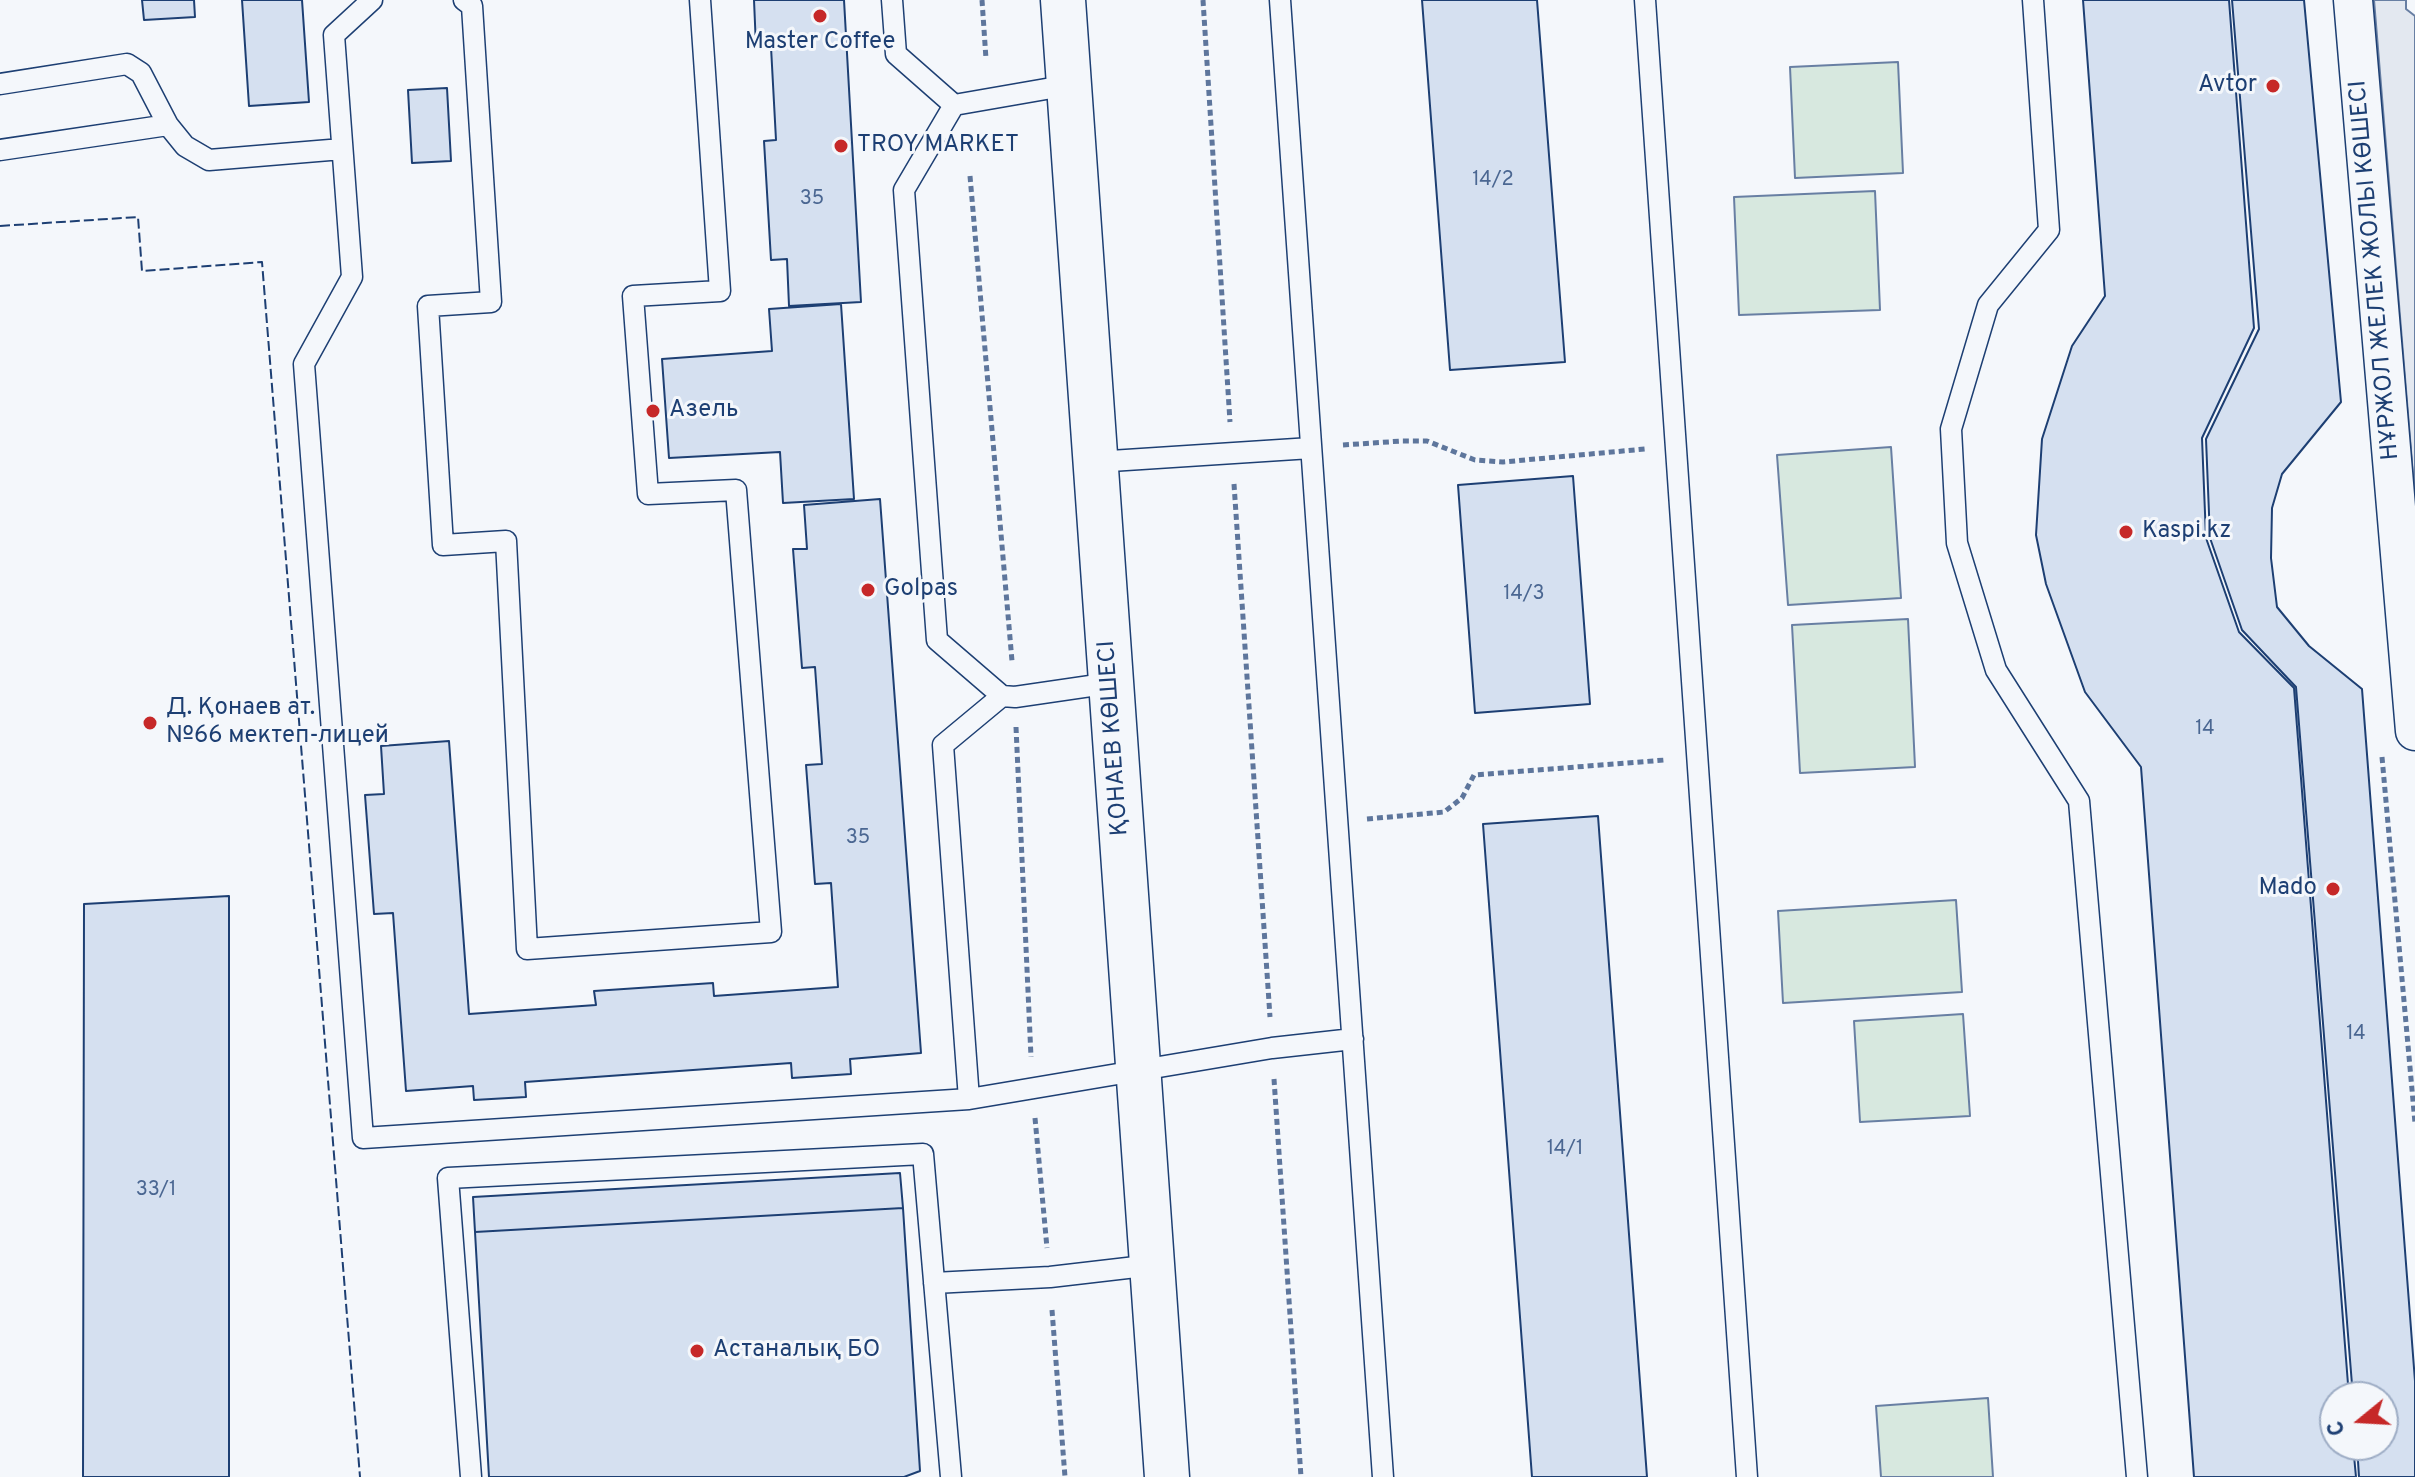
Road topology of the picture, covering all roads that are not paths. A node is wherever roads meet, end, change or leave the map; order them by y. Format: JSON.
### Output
{"nodes":[{"id":1,"x":372,"y":0,"type":"edge"},
{"id":2,"x":464,"y":0,"type":"edge"},
{"id":3,"x":700,"y":0,"type":"edge"},
{"id":4,"x":892,"y":0,"type":"edge"},
{"id":5,"x":1063,"y":0,"type":"edge"},
{"id":6,"x":1280,"y":0,"type":"edge"},
{"id":7,"x":1645,"y":0,"type":"edge"},
{"id":8,"x":2033,"y":0,"type":"edge"},
{"id":9,"x":2353,"y":0,"type":"edge"},
{"id":10,"x":0,"y":84,"type":"edge"},
{"id":11,"x":1069,"y":85,"type":"junction"},
{"id":12,"x":954,"y":105,"type":"junction"},
{"id":13,"x":168,"y":125,"type":"junction"},
{"id":14,"x":342,"y":149,"type":"junction"},
{"id":15,"x":0,"y":150,"type":"edge"},
{"id":16,"x":1311,"y":448,"type":"junction"},
{"id":17,"x":1095,"y":462,"type":"junction"},
{"id":18,"x":1111,"y":683,"type":"junction"},
{"id":19,"x":1008,"y":696,"type":"junction"},
{"id":20,"x":2415,"y":731,"type":"edge"},
{"id":21,"x":1353,"y":1039,"type":"junction"},
{"id":22,"x":1140,"y":1072,"type":"junction"},
{"id":23,"x":969,"y":1099,"type":"junction"},
{"id":24,"x":1153,"y":1265,"type":"junction"},
{"id":25,"x":934,"y":1283,"type":"junction"},
{"id":26,"x":471,"y":1477,"type":"edge"},
{"id":27,"x":951,"y":1477,"type":"edge"},
{"id":28,"x":1167,"y":1477,"type":"edge"},
{"id":29,"x":1383,"y":1477,"type":"edge"},
{"id":30,"x":1747,"y":1477,"type":"edge"},
{"id":31,"x":2137,"y":1477,"type":"edge"}],
"edges":[{"from":1,"to":14,"type":"lane"},
{"from":2,"to":3,"type":"lane"},
{"from":4,"to":12,"type":"lane"},
{"from":5,"to":11,"type":"main road","name":"ҚОНАЕВ КӨШЕСІ"},
{"from":6,"to":16,"type":"lane"},
{"from":7,"to":30,"type":"lane"},
{"from":8,"to":31,"type":"lane"},
{"from":9,"to":20,"type":"street","name":"НҰРЖОЛ ЖЕЛЕК ЖОЛЫ КӨШЕСІ"},
{"from":10,"to":13,"type":"lane"},
{"from":11,"to":12,"type":"lane"},
{"from":11,"to":17,"type":"main road","name":"ҚОНАЕВ КӨШЕСІ"},
{"from":12,"to":19,"type":"lane"},
{"from":13,"to":14,"type":"lane"},
{"from":13,"to":15,"type":"lane"},
{"from":14,"to":23,"type":"lane"},
{"from":16,"to":17,"type":"lane"},
{"from":16,"to":21,"type":"lane"},
{"from":17,"to":18,"type":"main road","name":"ҚОНАЕВ КӨШЕСІ"},
{"from":18,"to":19,"type":"lane"},
{"from":18,"to":22,"type":"main road","name":"ҚОНАЕВ КӨШЕСІ"},
{"from":19,"to":23,"type":"lane"},
{"from":21,"to":22,"type":"lane"},
{"from":21,"to":29,"type":"lane"},
{"from":22,"to":23,"type":"lane"},
{"from":22,"to":24,"type":"main road","name":"ҚОНАЕВ КӨШЕСІ"},
{"from":24,"to":25,"type":"lane"},
{"from":24,"to":28,"type":"main road","name":"ҚОНАЕВ КӨШЕСІ"},
{"from":25,"to":26,"type":"lane"},
{"from":25,"to":27,"type":"lane"}]}
